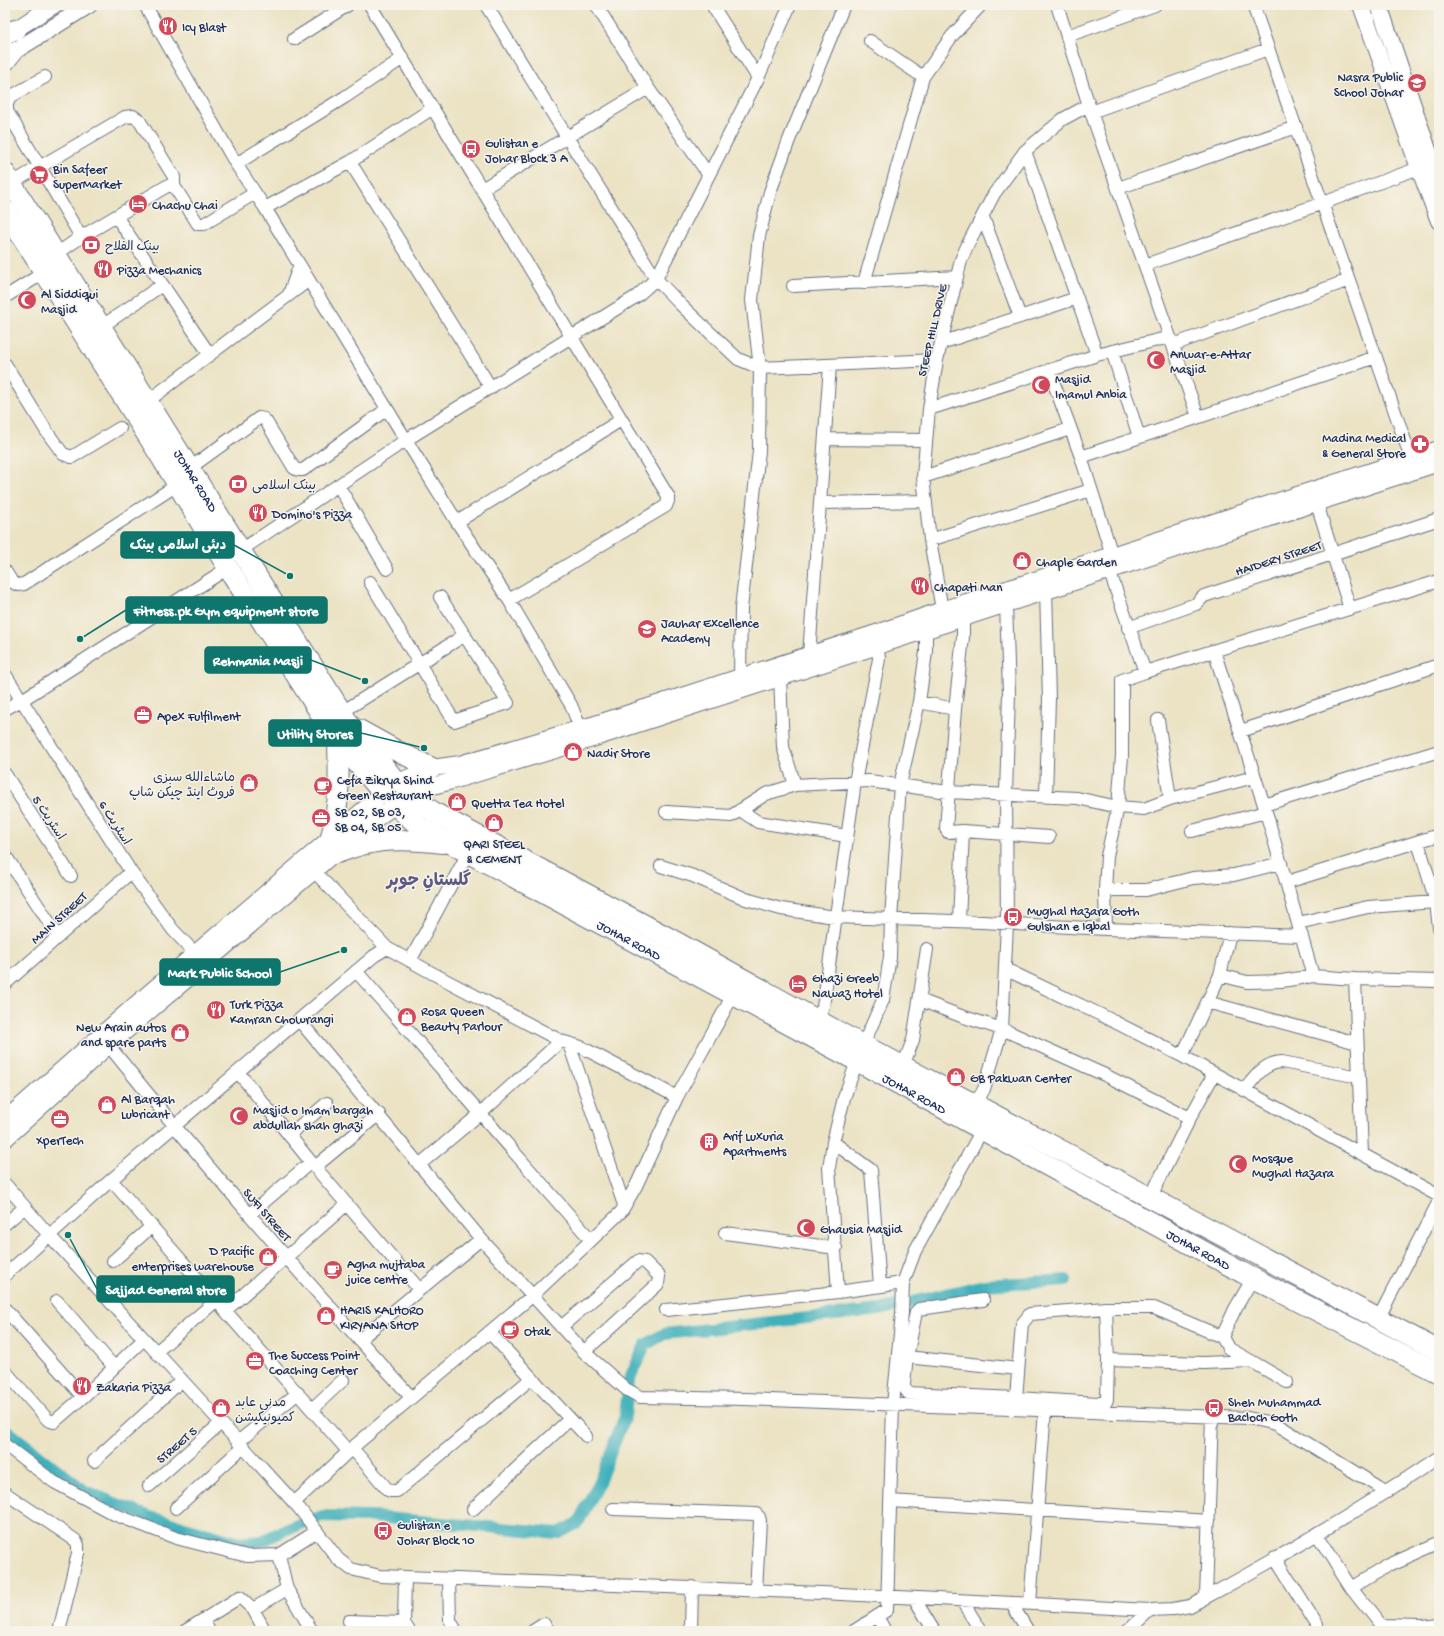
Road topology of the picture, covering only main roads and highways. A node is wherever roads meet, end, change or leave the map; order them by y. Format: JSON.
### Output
{"nodes":[{"id":1,"x":8,"y":178,"type":"edge"},
{"id":2,"x":5,"y":210,"type":"edge"},
{"id":3,"x":345,"y":718,"type":"junction"},
{"id":4,"x":338,"y":742,"type":"junction"},
{"id":5,"x":432,"y":768,"type":"road end"},
{"id":6,"x":396,"y":791,"type":"junction"},
{"id":7,"x":459,"y":848,"type":"junction"},
{"id":8,"x":860,"y":1053,"type":"junction"},
{"id":9,"x":975,"y":1119,"type":"junction"},
{"id":10,"x":1439,"y":1351,"type":"edge"},
{"id":11,"x":1439,"y":1373,"type":"edge"}],
"edges":[{"from":1,"to":3,"type":"main road","name":"JOHAR ROAD"},
{"from":2,"to":4,"type":"main road","name":"JOHAR ROAD"},
{"from":3,"to":5,"type":"main road"},
{"from":3,"to":6,"type":"main road","name":"JOHAR ROAD"},
{"from":4,"to":6,"type":"main road","name":"JOHAR ROAD"},
{"from":4,"to":7,"type":"main road"},
{"from":6,"to":7,"type":"main road","name":"JOHAR ROAD"},
{"from":6,"to":8,"type":"main road","name":"JOHAR ROAD"},
{"from":7,"to":8,"type":"main road","name":"JOHAR ROAD"},
{"from":8,"to":9,"type":"main road","name":"JOHAR ROAD"},
{"from":8,"to":9,"type":"main road","name":"JOHAR ROAD"},
{"from":9,"to":10,"type":"main road","name":"JOHAR ROAD"},
{"from":9,"to":11,"type":"main road","name":"JOHAR ROAD"}]}
